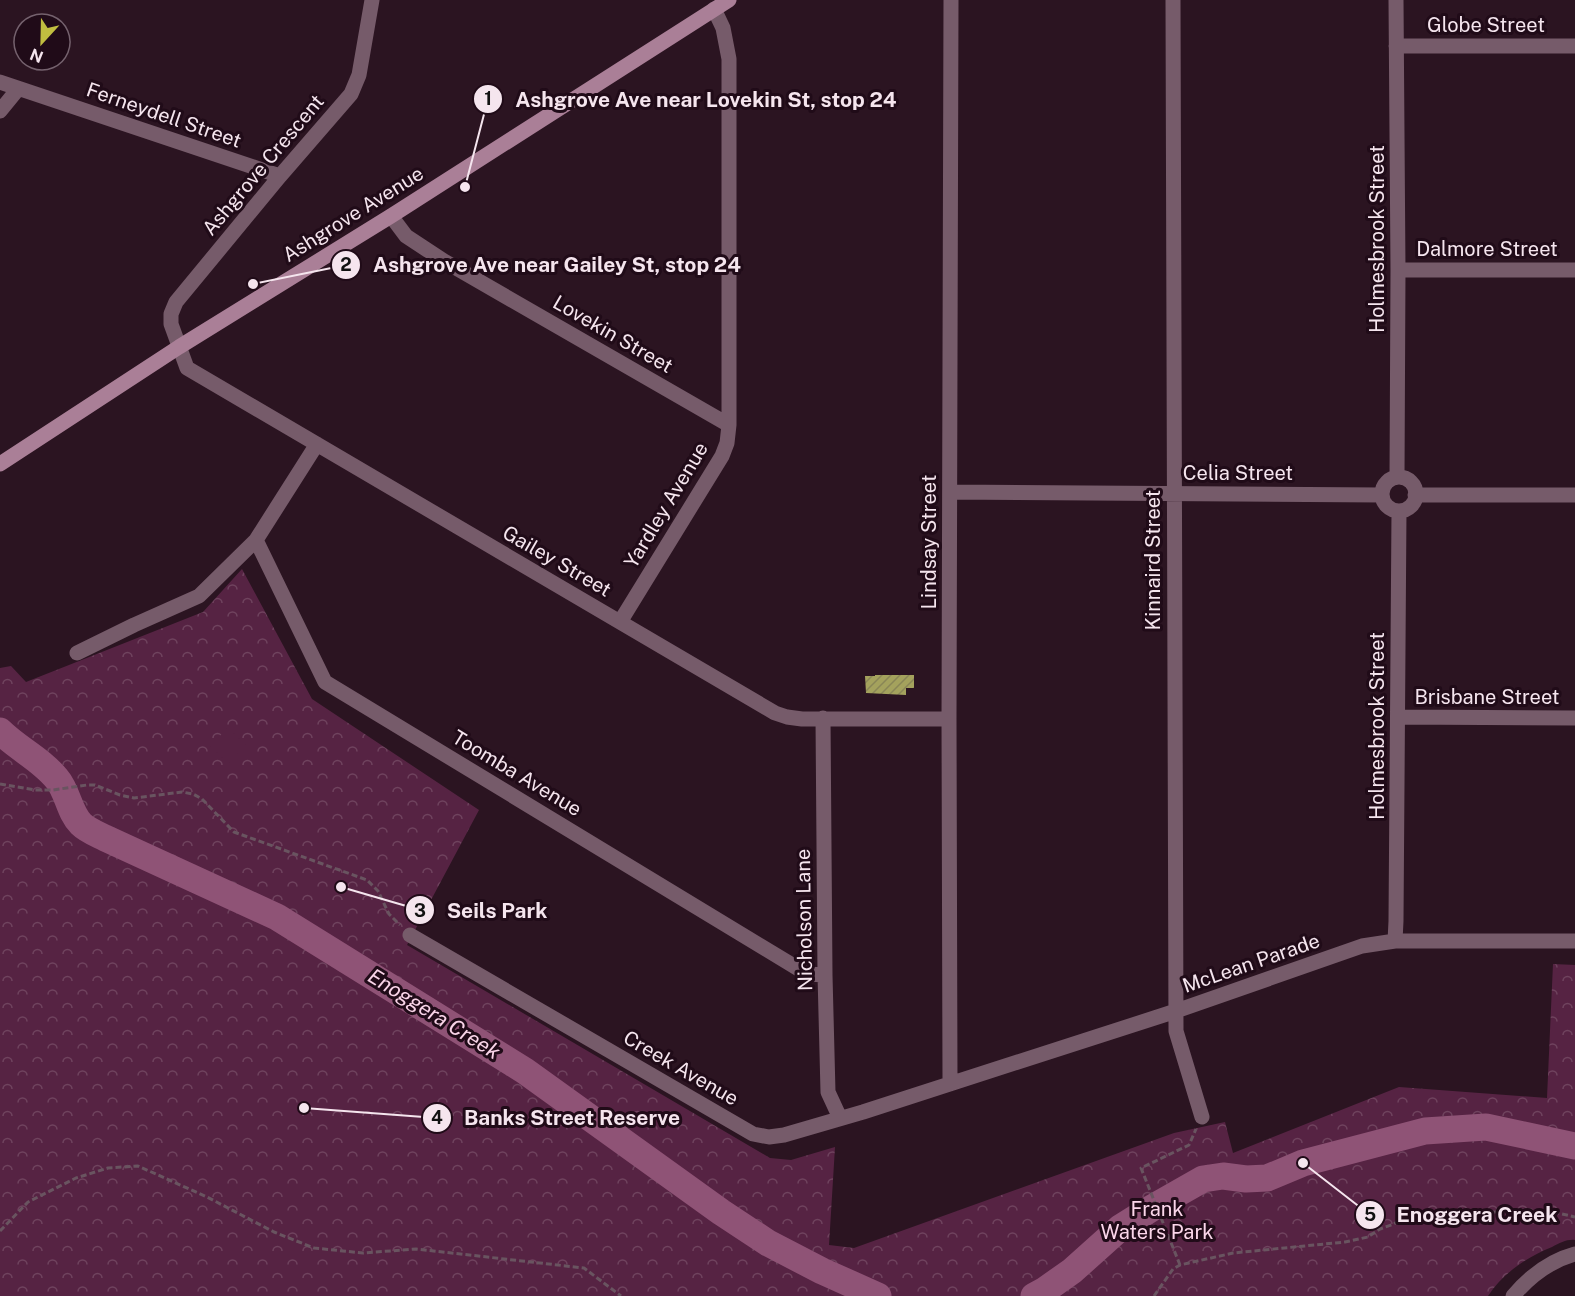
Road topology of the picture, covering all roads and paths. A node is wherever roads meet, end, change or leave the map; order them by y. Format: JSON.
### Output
{"nodes":[{"id":1,"x":372,"y":0,"type":"edge"},
{"id":2,"x":729,"y":0,"type":"edge"},
{"id":3,"x":951,"y":0,"type":"edge"},
{"id":4,"x":1173,"y":0,"type":"edge"},
{"id":5,"x":1396,"y":0,"type":"edge"},
{"id":6,"x":714,"y":9,"type":"junction"},
{"id":7,"x":1396,"y":46,"type":"junction"},
{"id":8,"x":1575,"y":46,"type":"edge"},
{"id":9,"x":0,"y":82,"type":"edge"},
{"id":10,"x":18,"y":89,"type":"junction"},
{"id":11,"x":0,"y":111,"type":"edge"},
{"id":12,"x":280,"y":176,"type":"junction"},
{"id":13,"x":391,"y":216,"type":"junction"},
{"id":14,"x":1398,"y":270,"type":"junction"},
{"id":15,"x":1575,"y":270,"type":"edge"},
{"id":16,"x":179,"y":347,"type":"junction"},
{"id":17,"x":729,"y":425,"type":"junction"},
{"id":18,"x":317,"y":444,"type":"junction"},
{"id":19,"x":0,"y":464,"type":"edge"},
{"id":20,"x":1397,"y":477,"type":"junction"},
{"id":21,"x":950,"y":492,"type":"junction"},
{"id":22,"x":1174,"y":494,"type":"junction"},
{"id":23,"x":1382,"y":495,"type":"junction"},
{"id":24,"x":1415,"y":495,"type":"junction"},
{"id":25,"x":1575,"y":495,"type":"edge"},
{"id":26,"x":1399,"y":511,"type":"junction"},
{"id":27,"x":256,"y":540,"type":"junction"},
{"id":28,"x":620,"y":622,"type":"junction"},
{"id":29,"x":77,"y":653,"type":"dead end"},
{"id":30,"x":1398,"y":717,"type":"junction"},
{"id":31,"x":823,"y":718,"type":"junction"},
{"id":32,"x":1575,"y":718,"type":"edge"},
{"id":33,"x":949,"y":719,"type":"junction"},
{"id":34,"x":0,"y":784,"type":"edge"},
{"id":35,"x":410,"y":935,"type":"joint"},
{"id":36,"x":1395,"y":941,"type":"junction"},
{"id":37,"x":1575,"y":941,"type":"edge"},
{"id":38,"x":825,"y":975,"type":"junction"},
{"id":39,"x":1176,"y":1011,"type":"junction"},
{"id":40,"x":950,"y":1084,"type":"junction"},
{"id":41,"x":1202,"y":1117,"type":"joint"},
{"id":42,"x":840,"y":1118,"type":"junction"},
{"id":43,"x":1575,"y":1217,"type":"edge"},
{"id":44,"x":0,"y":1231,"type":"edge"},
{"id":45,"x":1575,"y":1254,"type":"edge"},
{"id":46,"x":1180,"y":1265,"type":"junction"},
{"id":47,"x":621,"y":1296,"type":"edge"},
{"id":48,"x":1154,"y":1296,"type":"edge"},
{"id":49,"x":1513,"y":1296,"type":"edge"}],
"edges":[{"from":1,"to":12,"type":"street","name":"Ashgrove Crescent"},
{"from":2,"to":6,"type":"main road","name":"Ashgrove Avenue"},
{"from":3,"to":21,"type":"street","name":"Lindsay Street"},
{"from":4,"to":22,"type":"street","name":"Kinnaird Street"},
{"from":5,"to":7,"type":"street","name":"Holmesbrook Street"},
{"from":6,"to":13,"type":"main road","name":"Ashgrove Avenue"},
{"from":6,"to":17,"type":"street","name":"Yardley Avenue"},
{"from":7,"to":8,"type":"street","name":"Globe Street"},
{"from":7,"to":14,"type":"street","name":"Holmesbrook Street"},
{"from":9,"to":10,"type":"street","name":"Ferneydell Street"},
{"from":10,"to":11,"type":"street"},
{"from":10,"to":12,"type":"street","name":"Ferneydell Street"},
{"from":12,"to":16,"type":"street","name":"Ashgrove Crescent"},
{"from":13,"to":16,"type":"main road","name":"Ashgrove Avenue"},
{"from":13,"to":17,"type":"street","name":"Lovekin Street"},
{"from":14,"to":15,"type":"street","name":"Dalmore Street"},
{"from":14,"to":20,"type":"street","name":"Holmesbrook Street"},
{"from":16,"to":18,"type":"street","name":"Gailey Street"},
{"from":16,"to":19,"type":"main road","name":"Ashgrove Avenue"},
{"from":17,"to":28,"type":"street","name":"Yardley Avenue"},
{"from":18,"to":27,"type":"street"},
{"from":18,"to":28,"type":"street","name":"Gailey Street"},
{"from":20,"to":23,"type":"street"},
{"from":20,"to":24,"type":"street"},
{"from":21,"to":22,"type":"street","name":"Celia Street"},
{"from":21,"to":33,"type":"street","name":"Lindsay Street"},
{"from":22,"to":23,"type":"street","name":"Celia Street"},
{"from":22,"to":39,"type":"street","name":"Kinnaird Street"},
{"from":23,"to":26,"type":"street"},
{"from":24,"to":25,"type":"street"},
{"from":24,"to":26,"type":"street"},
{"from":26,"to":30,"type":"street","name":"Holmesbrook Street"},
{"from":27,"to":29,"type":"street"},
{"from":27,"to":38,"type":"street","name":"Toomba Avenue"},
{"from":28,"to":31,"type":"street","name":"Gailey Street"},
{"from":30,"to":32,"type":"street","name":"Brisbane Street"},
{"from":30,"to":36,"type":"street","name":"Holmesbrook Street"},
{"from":31,"to":33,"type":"street","name":"Gailey Street"},
{"from":31,"to":38,"type":"street","name":"Nicholson Lane"},
{"from":33,"to":40,"type":"street","name":"Lindsay Street"},
{"from":34,"to":35,"type":"path"},
{"from":35,"to":42,"type":"street","name":"Creek Avenue"},
{"from":36,"to":37,"type":"street","name":"McLean Parade"},
{"from":36,"to":39,"type":"street","name":"McLean Parade"},
{"from":38,"to":42,"type":"street","name":"Nicholson Lane"},
{"from":39,"to":40,"type":"street","name":"McLean Parade"},
{"from":39,"to":41,"type":"street","name":"Kinnaird Street"},
{"from":40,"to":42,"type":"street","name":"Creek Avenue"},
{"from":41,"to":46,"type":"path"},
{"from":43,"to":46,"type":"path"},
{"from":44,"to":47,"type":"path"},
{"from":45,"to":49,"type":"street"},
{"from":46,"to":48,"type":"path"}]}
